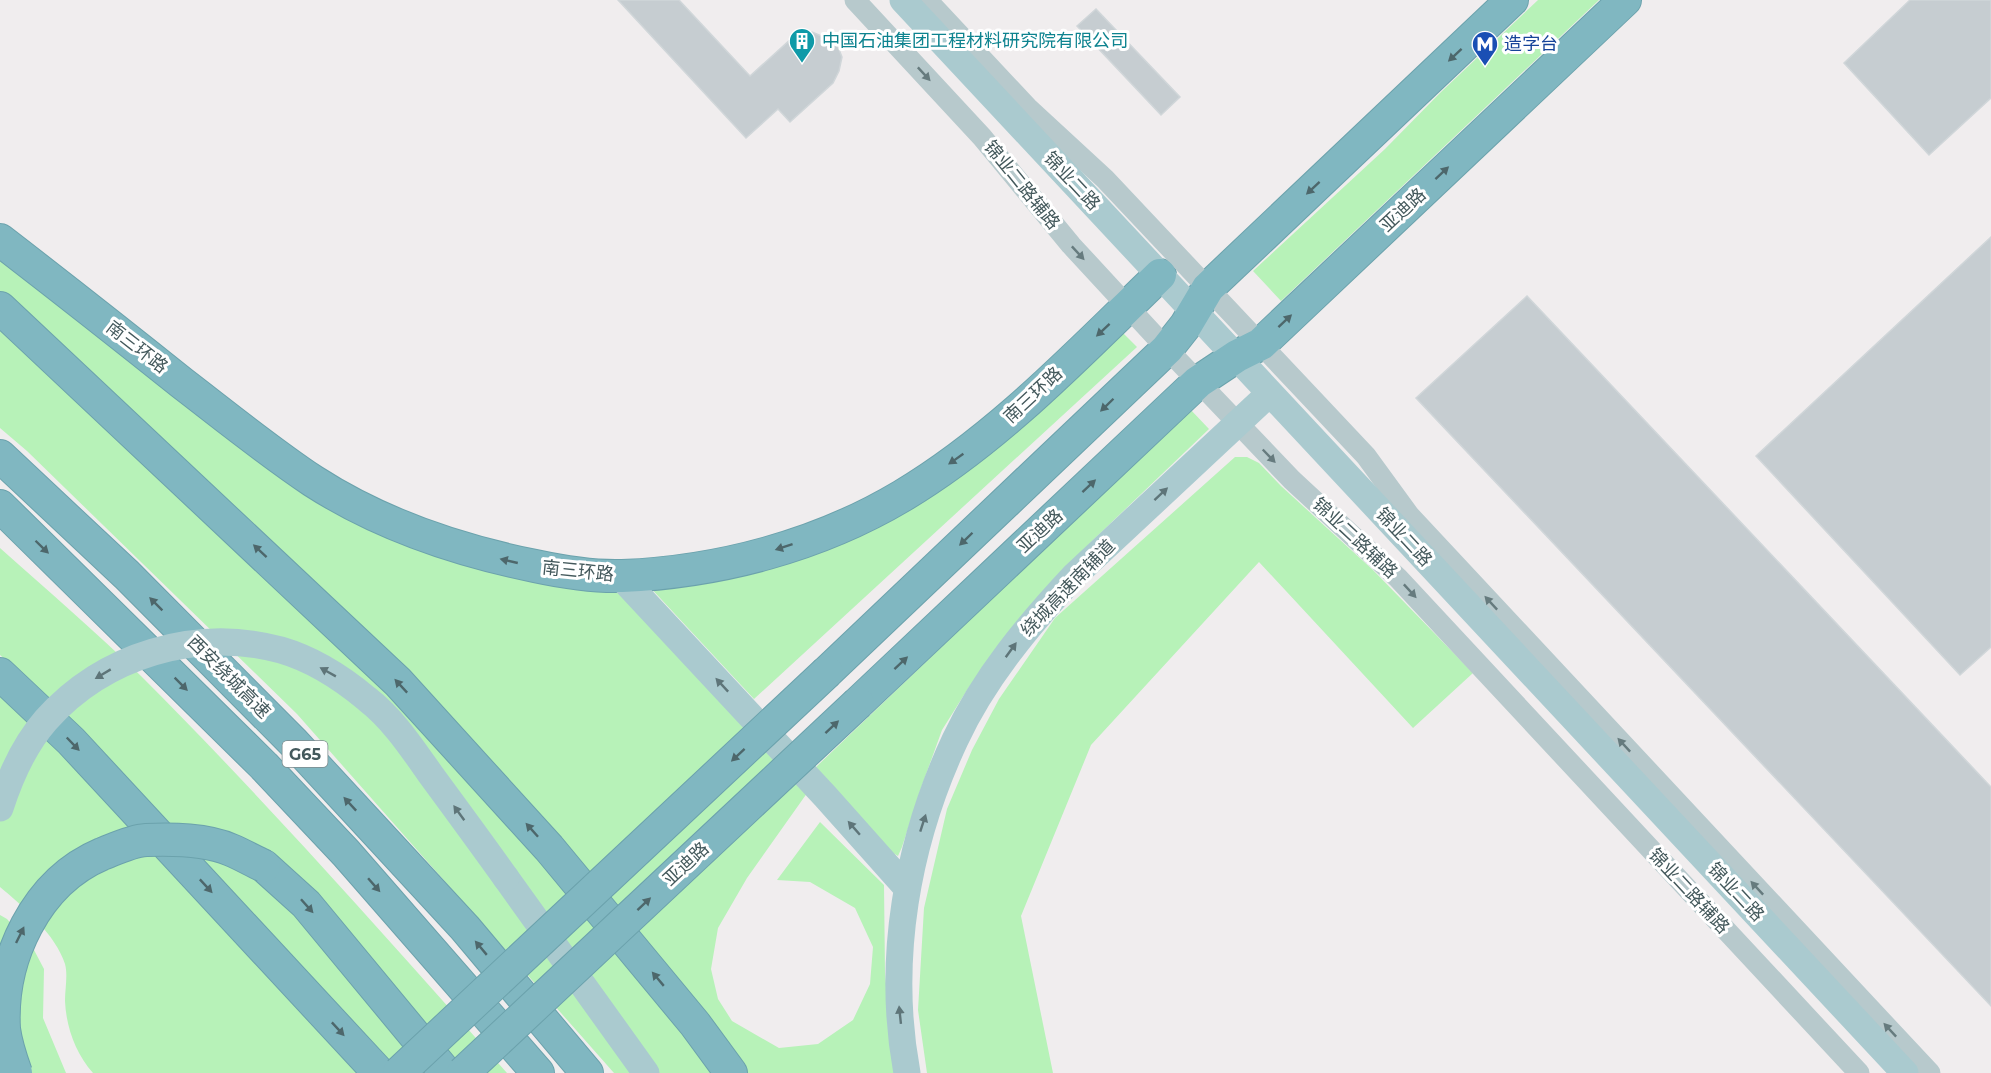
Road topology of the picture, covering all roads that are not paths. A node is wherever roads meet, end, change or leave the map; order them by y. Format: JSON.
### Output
{"nodes":[{"id":1,"x":855,"y":0,"type":"edge"},
{"id":2,"x":881,"y":0,"type":"edge"},
{"id":3,"x":903,"y":0,"type":"edge"},
{"id":4,"x":927,"y":0,"type":"edge"},
{"id":5,"x":1512,"y":0,"type":"edge"},
{"id":6,"x":1625,"y":0,"type":"edge"},
{"id":7,"x":0,"y":240,"type":"edge"},
{"id":8,"x":1146,"y":289,"type":"junction"},
{"id":9,"x":0,"y":308,"type":"edge"},
{"id":10,"x":1189,"y":318,"type":"junction"},
{"id":11,"x":1230,"y":362,"type":"junction"},
{"id":12,"x":1263,"y":399,"type":"junction"},
{"id":13,"x":1237,"y":423,"type":"junction"},
{"id":14,"x":0,"y":456,"type":"edge"},
{"id":15,"x":0,"y":506,"type":"edge"},
{"id":16,"x":620,"y":576,"type":"junction"},
{"id":17,"x":0,"y":674,"type":"edge"},
{"id":18,"x":0,"y":808,"type":"edge"},
{"id":19,"x":907,"y":888,"type":"junction"},
{"id":20,"x":425,"y":1049,"type":"junction"},
{"id":21,"x":16,"y":1073,"type":"edge"},
{"id":22,"x":379,"y":1073,"type":"edge"},
{"id":23,"x":388,"y":1073,"type":"edge"},
{"id":24,"x":399,"y":1073,"type":"edge"},
{"id":25,"x":446,"y":1073,"type":"edge"},
{"id":26,"x":463,"y":1073,"type":"edge"},
{"id":27,"x":538,"y":1073,"type":"edge"},
{"id":28,"x":587,"y":1073,"type":"edge"},
{"id":29,"x":646,"y":1073,"type":"edge"},
{"id":30,"x":731,"y":1073,"type":"edge"},
{"id":31,"x":907,"y":1073,"type":"edge"},
{"id":32,"x":1859,"y":1073,"type":"edge"},
{"id":33,"x":1881,"y":1073,"type":"edge"},
{"id":34,"x":1905,"y":1073,"type":"edge"},
{"id":35,"x":1930,"y":1073,"type":"edge"}],
"edges":[{"from":1,"to":8,"type":"street","name":"锦业二路辅路","one_way":true},
{"from":2,"to":8,"type":"main road","name":"锦业二路"},
{"from":3,"to":8,"type":"main road","name":"锦业二路"},
{"from":4,"to":10,"type":"street","name":"锦业二路辅路"},
{"from":5,"to":10,"type":"highway","one_way":true},
{"from":11,"to":6,"type":"highway","name":"亚迪路","one_way":true},
{"from":16,"to":7,"type":"highway","name":"南三环路","one_way":true},
{"from":8,"to":10,"type":"main road","name":"锦业二路"},
{"from":8,"to":10,"type":"street","name":"锦业二路辅路"},
{"from":8,"to":16,"type":"highway","name":"南三环路","one_way":true},
{"from":30,"to":9,"type":"highway","one_way":true},
{"from":10,"to":11,"type":"main road","name":"锦业二路"},
{"from":10,"to":11,"type":"street","name":"锦业二路辅路"},
{"from":10,"to":20,"type":"highway","one_way":true,"bridge":true},
{"from":11,"to":12,"type":"main road","name":"锦业二路"},
{"from":11,"to":13,"type":"street","name":"锦业二路辅路"},
{"from":26,"to":11,"type":"highway","name":"亚迪路","one_way":true,"bridge":true},
{"from":35,"to":11,"type":"street","name":"锦业二路辅路","one_way":true},
{"from":12,"to":13,"type":"main road","name":"绕城高速南辅道"},
{"from":12,"to":33,"type":"main road","name":"锦业二路"},
{"from":12,"to":34,"type":"main road","name":"锦业二路"},
{"from":19,"to":13,"type":"main road","name":"绕城高速南辅道","one_way":true},
{"from":13,"to":32,"type":"street","name":"锦业二路辅路","one_way":true},
{"from":28,"to":14,"type":"highway","name":"西安绕城高速","number":"G65","one_way":true},
{"from":15,"to":27,"type":"highway","number":"G65","one_way":true},
{"from":19,"to":16,"type":"main road","one_way":true},
{"from":17,"to":22,"type":"highway","one_way":true},
{"from":29,"to":18,"type":"main road","one_way":true,"bridge":true},
{"from":31,"to":19,"type":"main road","name":"绕城高速南辅道","one_way":true},
{"from":20,"to":23,"type":"highway","bridge":true},
{"from":20,"to":24,"type":"highway","bridge":true},
{"from":21,"to":25,"type":"highway","one_way":true,"bridge":true}]}
